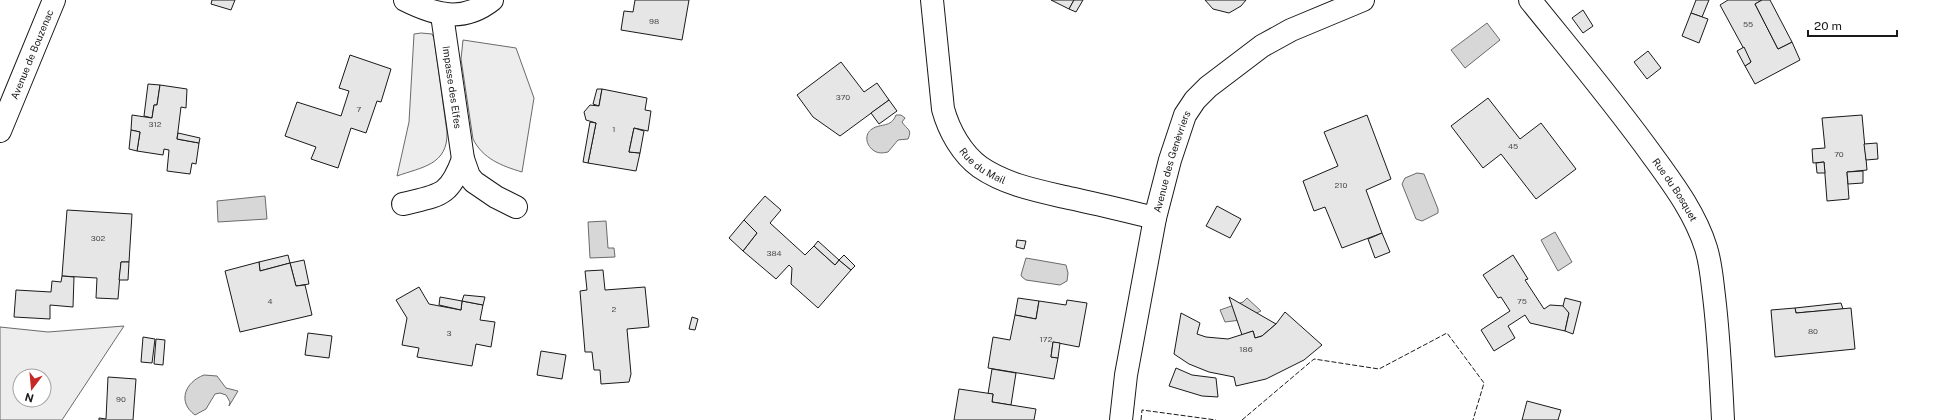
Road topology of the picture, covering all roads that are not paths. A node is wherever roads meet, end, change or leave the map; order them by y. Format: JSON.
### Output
{"nodes":[{"id":1,"x":54,"y":0,"type":"edge"},
{"id":2,"x":405,"y":0,"type":"edge"},
{"id":3,"x":492,"y":0,"type":"edge"},
{"id":4,"x":932,"y":0,"type":"edge"},
{"id":5,"x":1363,"y":0,"type":"edge"},
{"id":6,"x":1530,"y":0,"type":"edge"},
{"id":7,"x":442,"y":14,"type":"junction"},
{"id":8,"x":0,"y":131,"type":"edge"},
{"id":9,"x":463,"y":159,"type":"junction"},
{"id":10,"x":403,"y":204,"type":"dead end"},
{"id":11,"x":516,"y":207,"type":"dead end"},
{"id":12,"x":1155,"y":218,"type":"junction"},
{"id":13,"x":1121,"y":420,"type":"edge"},
{"id":14,"x":1723,"y":420,"type":"edge"}],
"edges":[{"from":1,"to":8,"type":"street","name":"Avenue de Bouzenac"},
{"from":2,"to":7,"type":"street"},
{"from":3,"to":7,"type":"street"},
{"from":4,"to":12,"type":"street","name":"Rue du Mail"},
{"from":5,"to":12,"type":"street","name":"Avenue des Genèvriers"},
{"from":6,"to":14,"type":"street","name":"Rue du Bosquet"},
{"from":7,"to":9,"type":"street","name":"Impasse des Elfes"},
{"from":9,"to":10,"type":"street","name":"Impasse des Elfes"},
{"from":9,"to":11,"type":"street","name":"Impasse des Elfes"},
{"from":12,"to":13,"type":"street","name":"Avenue des Genèvriers"}]}
